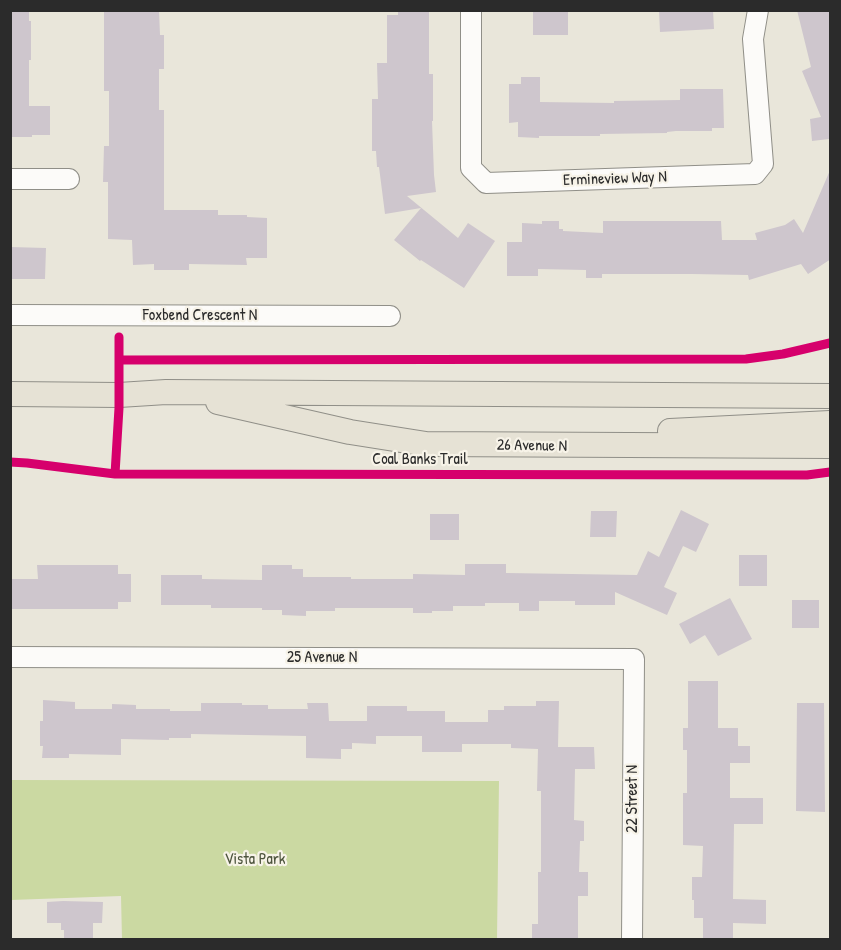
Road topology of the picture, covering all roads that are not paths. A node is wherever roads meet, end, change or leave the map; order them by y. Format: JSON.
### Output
{"nodes":[{"id":1,"x":471,"y":10,"type":"edge"},
{"id":2,"x":758,"y":10,"type":"edge"},
{"id":3,"x":10,"y":178,"type":"edge"},
{"id":4,"x":69,"y":179,"type":"dead end"},
{"id":5,"x":10,"y":315,"type":"edge"},
{"id":6,"x":390,"y":316,"type":"dead end"},
{"id":7,"x":166,"y":392,"type":"junction"},
{"id":8,"x":10,"y":394,"type":"edge"},
{"id":9,"x":831,"y":396,"type":"edge"},
{"id":10,"x":831,"y":423,"type":"edge"},
{"id":11,"x":594,"y":446,"type":"junction"},
{"id":12,"x":831,"y":446,"type":"edge"},
{"id":13,"x":10,"y":657,"type":"edge"},
{"id":14,"x":634,"y":659,"type":"joint"},
{"id":15,"x":632,"y":939,"type":"edge"}],
"edges":[{"from":1,"to":2,"type":"street","name":"Ermineview Way N"},
{"from":3,"to":4,"type":"street"},
{"from":5,"to":6,"type":"street","name":"Foxbend Crescent N"},
{"from":7,"to":8,"type":"main road","name":"26 Avenue N"},
{"from":7,"to":9,"type":"main road","name":"26 Avenue N"},
{"from":7,"to":11,"type":"main road","name":"26 Avenue N"},
{"from":10,"to":11,"type":"main road"},
{"from":11,"to":12,"type":"main road","name":"26 Avenue N"},
{"from":13,"to":14,"type":"street","name":"25 Avenue N"},
{"from":14,"to":15,"type":"street","name":"22 Street N"}]}
